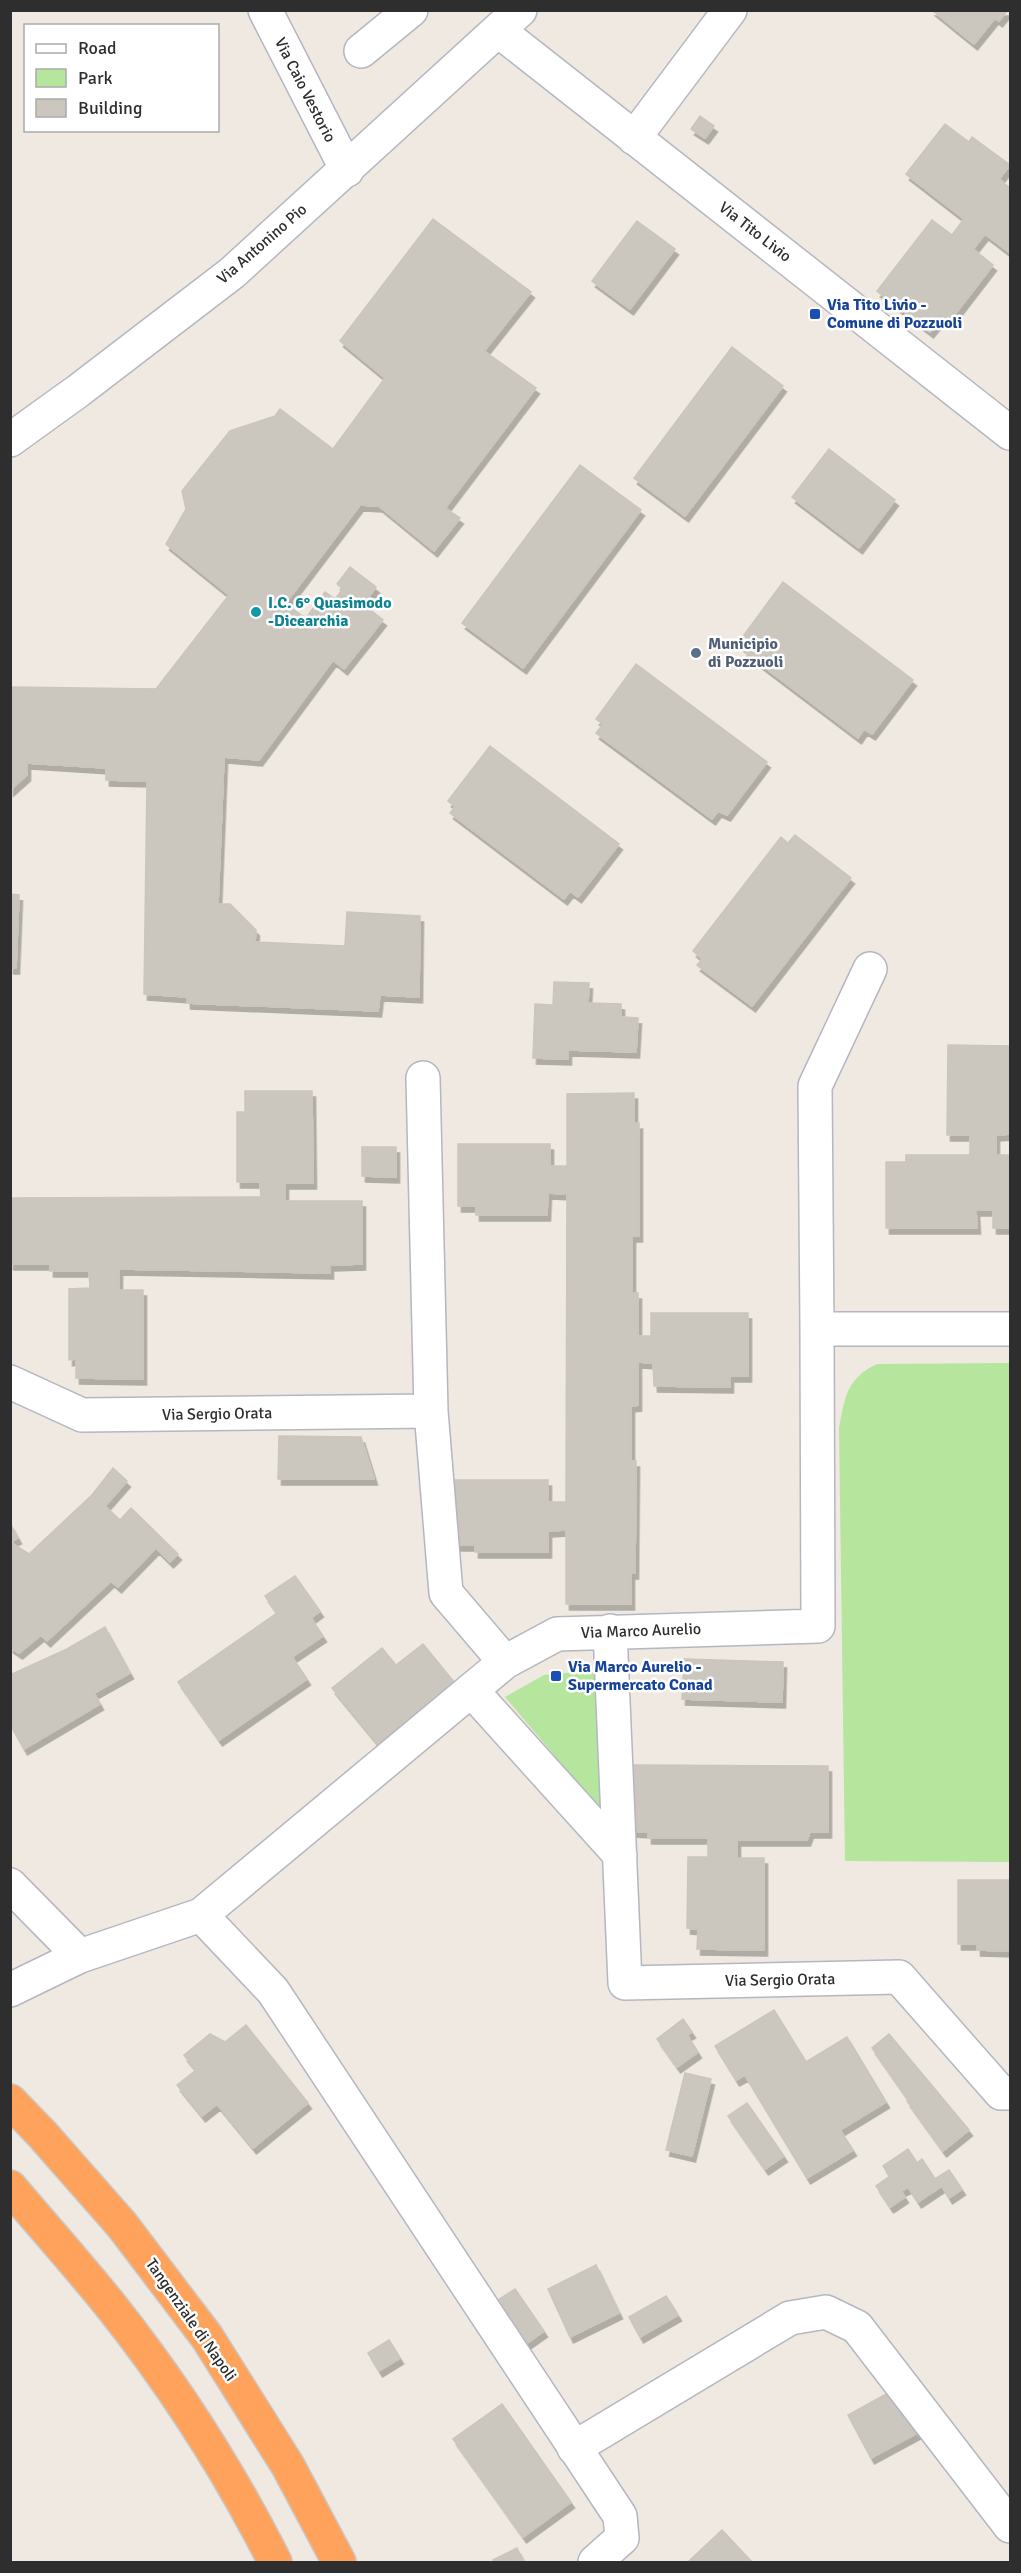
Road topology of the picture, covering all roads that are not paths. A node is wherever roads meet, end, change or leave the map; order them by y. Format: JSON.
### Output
{"nodes":[{"id":1,"x":265,"y":10,"type":"edge"},
{"id":2,"x":411,"y":10,"type":"edge"},
{"id":3,"x":730,"y":10,"type":"edge"},
{"id":4,"x":510,"y":21,"type":"edge"},
{"id":5,"x":360,"y":51,"type":"dead end"},
{"id":6,"x":634,"y":138,"type":"junction"},
{"id":7,"x":347,"y":170,"type":"junction"},
{"id":8,"x":1011,"y":433,"type":"edge"},
{"id":9,"x":10,"y":440,"type":"edge"},
{"id":10,"x":870,"y":969,"type":"dead end"},
{"id":11,"x":423,"y":1078,"type":"dead end"},
{"id":12,"x":818,"y":1329,"type":"junction"},
{"id":13,"x":1011,"y":1329,"type":"edge"},
{"id":14,"x":10,"y":1382,"type":"edge"},
{"id":15,"x":431,"y":1411,"type":"junction"},
{"id":16,"x":610,"y":1631,"type":"junction"},
{"id":17,"x":505,"y":1662,"type":"junction"},
{"id":18,"x":471,"y":1690,"type":"junction"},
{"id":19,"x":620,"y":1855,"type":"junction"},
{"id":20,"x":10,"y":1885,"type":"edge"},
{"id":21,"x":201,"y":1916,"type":"junction"},
{"id":22,"x":80,"y":1956,"type":"junction"},
{"id":23,"x":10,"y":1990,"type":"edge"},
{"id":24,"x":1011,"y":2093,"type":"edge"},
{"id":25,"x":10,"y":2101,"type":"edge"},
{"id":26,"x":10,"y":2187,"type":"edge"},
{"id":27,"x":574,"y":2448,"type":"junction"},
{"id":28,"x":1011,"y":2526,"type":"edge"},
{"id":29,"x":275,"y":2562,"type":"edge"},
{"id":30,"x":339,"y":2562,"type":"edge"},
{"id":31,"x":595,"y":2562,"type":"edge"}],
"edges":[{"from":1,"to":7,"type":"street","name":"Via Caio Vestorio"},
{"from":2,"to":5,"type":"street"},
{"from":3,"to":6,"type":"street"},
{"from":4,"to":6,"type":"street","name":"Via Tito Livio"},
{"from":4,"to":7,"type":"street","name":"Via Antonino Pio"},
{"from":6,"to":8,"type":"street","name":"Via Tito Livio"},
{"from":7,"to":9,"type":"street","name":"Via Antonino Pio"},
{"from":10,"to":12,"type":"street"},
{"from":11,"to":15,"type":"street"},
{"from":12,"to":13,"type":"street"},
{"from":12,"to":16,"type":"street","name":"Via Marco Aurelio"},
{"from":14,"to":15,"type":"street","name":"Via Sergio Orata"},
{"from":15,"to":17,"type":"street"},
{"from":16,"to":17,"type":"street","name":"Via Marco Aurelio"},
{"from":16,"to":19,"type":"street","name":"Via Sergio Orata"},
{"from":17,"to":18,"type":"street","name":"Via Marco Aurelio"},
{"from":18,"to":19,"type":"street"},
{"from":18,"to":21,"type":"street","name":"Via Marco Aurelio"},
{"from":19,"to":24,"type":"street","name":"Via Sergio Orata"},
{"from":20,"to":22,"type":"street"},
{"from":21,"to":22,"type":"street","name":"Via Marco Aurelio"},
{"from":21,"to":27,"type":"street"},
{"from":22,"to":23,"type":"street","name":"Via Marco Aurelio"},
{"from":25,"to":30,"type":"highway","name":"Tangenziale di Napoli"},
{"from":26,"to":29,"type":"highway"},
{"from":27,"to":28,"type":"street"},
{"from":27,"to":31,"type":"street"}]}
